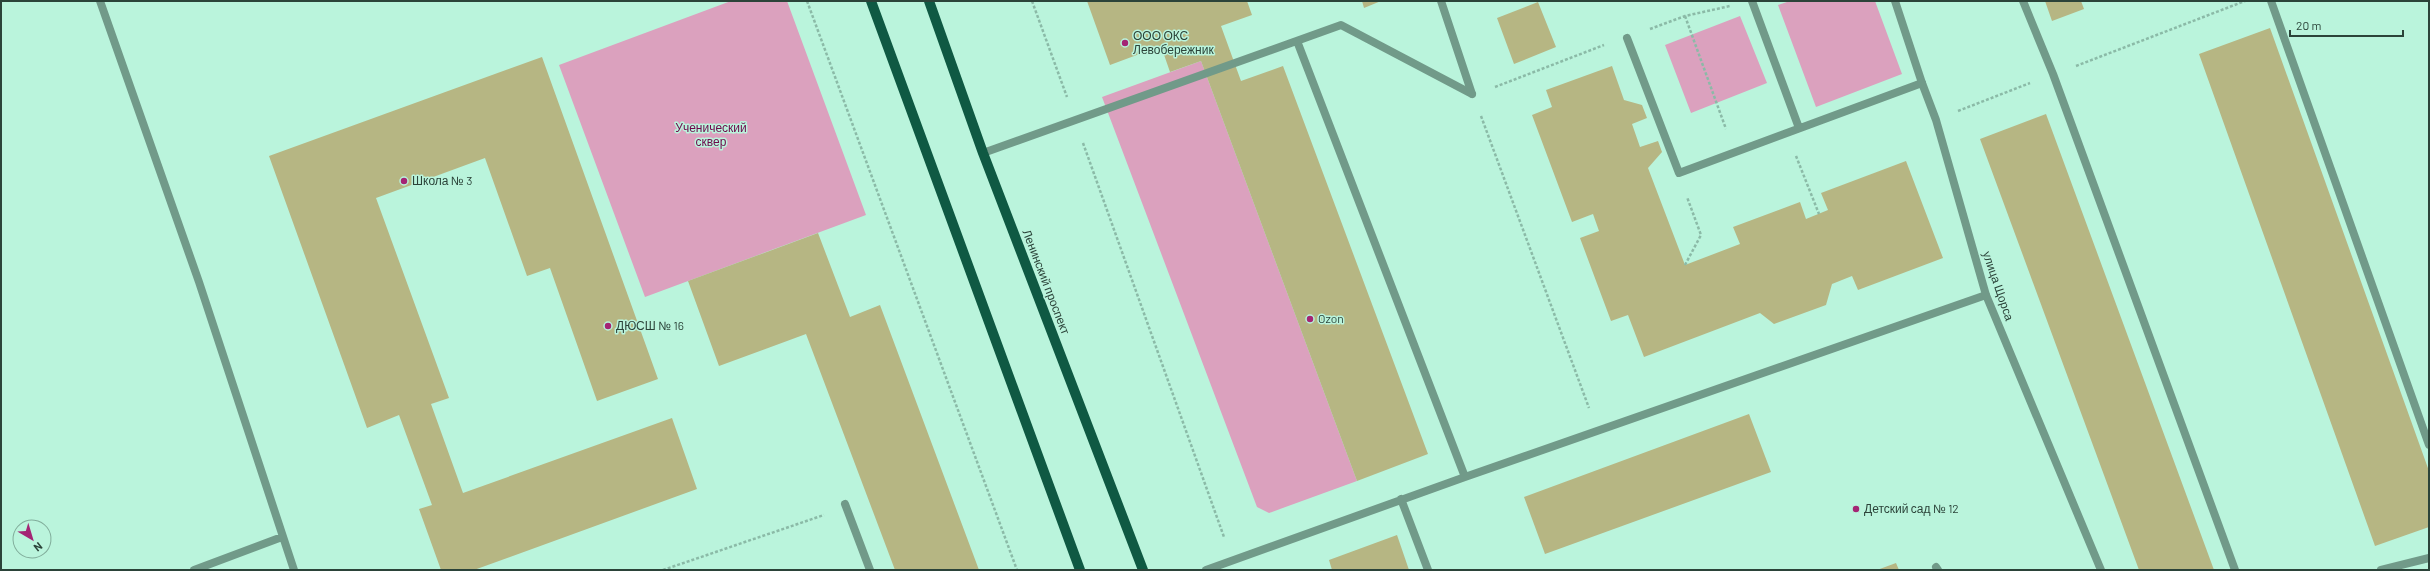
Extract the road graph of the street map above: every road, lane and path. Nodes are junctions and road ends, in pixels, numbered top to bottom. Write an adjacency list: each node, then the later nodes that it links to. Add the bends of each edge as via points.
1 (100, 1): 34 (street, via 199,282)
2 (807, 1): 41 (path)
3 (871, 1): 42 (main road)
4 (929, 1): 23 (main road, Ленинский проспект)
5 (1032, 1): 18 (path)
6 (1441, 1): 17 (street)
7 (1752, 1): 20 (street)
8 (1895, 1): 16 (street, улица Щорса)
9 (2023, 1): 15 (street)
10 (2245, 1): 15 (path)
11 (2271, 1): 29 (street)
12 (1684, 16): 22 (path)
13 (1626, 38): 24 (street)
14 (1297, 41): 17 (street, via 1341,25); 18 (street); 30 (street)
15 (2053, 74): 19 (path); 47 (street)
16 (1922, 83): 19 (street, улица Щорса); 20 (street)
17 (1472, 94): 28 (path)
18 (1075, 119): 23 (street); 36 (path)
19 (1936, 120): 27 (street, улица Щорса)
20 (1799, 128): 21 (street)
21 (1788, 133): 22 (street); 25 (path)
22 (1734, 152): 24 (street)
23 (983, 153): 43 (main road, Ленинский проспект)
24 (1679, 174): 26 (path, via 1701,235)
25 (1819, 214)
26 (1684, 265)
27 (1986, 295): 28 (street); 46 (street, улица Щорса)
28 (1598, 430): 30 (street)
29 (2429, 445)
30 (1465, 477): 31 (street)
31 (1402, 499): 36 (street); 45 (street)
32 (845, 504): 40 (street)
33 (827, 513): 39 (path)
34 (282, 537): 37 (street); 38 (street)
35 (2429, 558): 48 (street)
36 (1232, 560): 44 (street)
37 (194, 570)
38 (294, 570)
39 (663, 570)
40 (870, 570)
41 (1017, 570)
42 (1080, 570)
43 (1143, 570)
44 (1206, 570)
45 (1428, 570)
46 (2102, 570)
47 (2235, 570)
48 (2381, 570)

